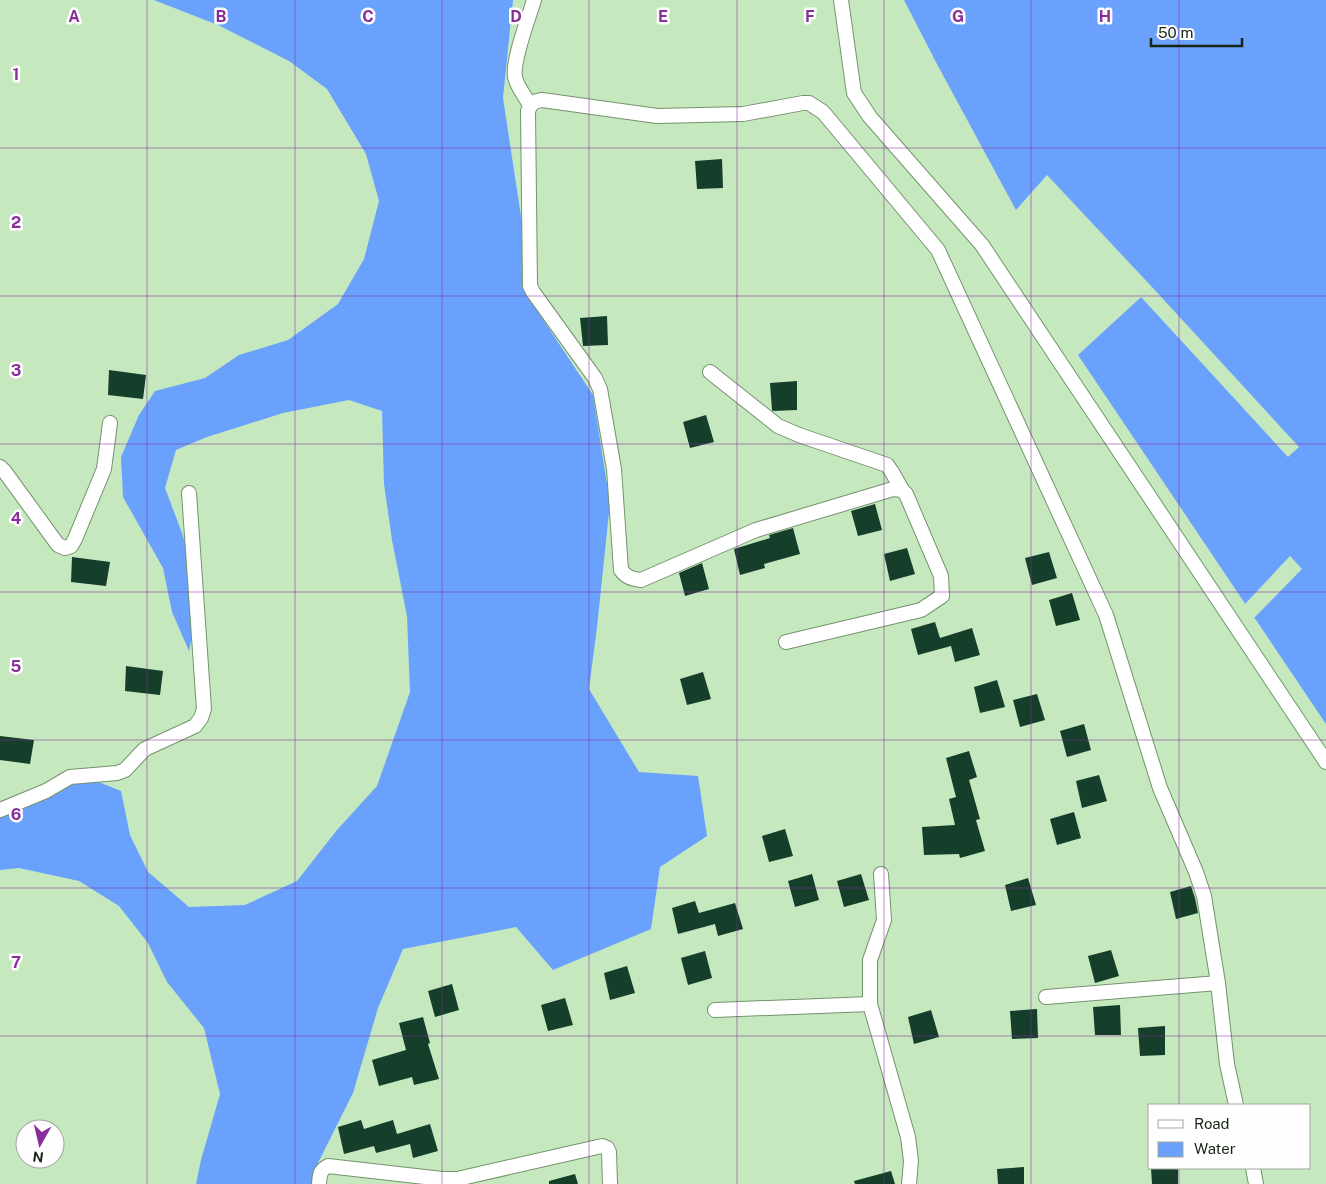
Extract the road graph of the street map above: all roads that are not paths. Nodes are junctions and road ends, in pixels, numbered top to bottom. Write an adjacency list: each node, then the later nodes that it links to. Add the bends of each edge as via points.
1 (534, 0): 3 (street, via 515,64 517,84)
2 (841, 0): 10 (street, via 854,93 870,117 982,245)
3 (530, 105): 7 (street, via 530,286 598,384 614,469 621,570 625,576 641,580 756,530 893,489); 13 (street, via 542,100 657,116 743,114 809,103 823,112 938,250 1106,616 1160,788 1204,896)
4 (710, 372): 7 (street, via 778,426 887,465)
5 (110, 423): 6 (street, via 104,469 75,539 65,548 58,545)
6 (0, 467)
7 (902, 490): 9 (street, via 941,576 942,596 921,610)
8 (189, 493): 11 (street, via 204,709 201,718 194,726 145,749 126,770 70,777)
9 (786, 642)
10 (1326, 762)
11 (0, 810)
12 (881, 874): 15 (street, via 884,920 870,960)
13 (1218, 983): 14 (street); 17 (street, via 1227,1064)
14 (1046, 997)
15 (870, 1004): 16 (street); 21 (street, via 908,1137)
16 (715, 1010)
17 (1236, 1104)
18 (1253, 1169): 22 (street)
19 (318, 1184): 20 (street, via 321,1172 328,1166 457,1179 602,1146 609,1152)
20 (610, 1184)
21 (910, 1184)
22 (1256, 1184)

